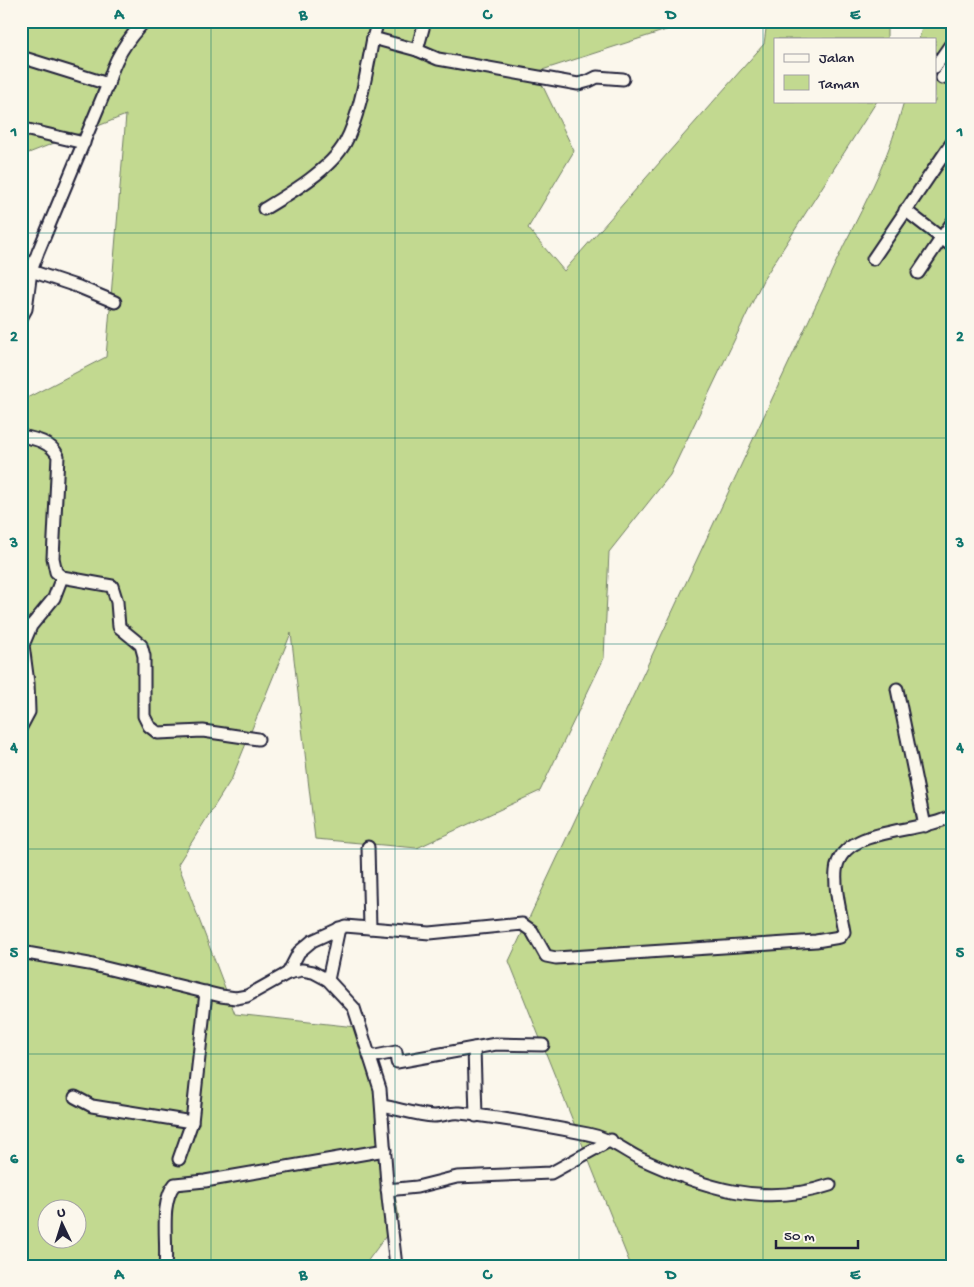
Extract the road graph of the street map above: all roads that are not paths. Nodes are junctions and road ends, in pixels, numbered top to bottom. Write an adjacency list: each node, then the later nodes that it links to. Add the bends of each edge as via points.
1 (145, 21): 12 (street, via 113,63)
2 (378, 21): 4 (street)
3 (425, 21): 6 (street)
4 (373, 38): 6 (street); 16 (street, via 360,96 344,145 308,180)
5 (953, 41): 9 (street)
6 (417, 50): 11 (street, via 438,59 570,83 584,83 603,76)
7 (21, 56): 12 (street)
8 (953, 62): 10 (street)
9 (936, 66)
10 (942, 78)
11 (623, 79)
12 (108, 84): 15 (street)
13 (24, 129): 15 (street)
14 (953, 141): 17 (street)
15 (84, 143): 22 (street)
16 (264, 209)
17 (905, 210): 19 (street); 21 (street)
18 (953, 221): 19 (street)
19 (940, 238): 20 (street); 23 (street)
20 (953, 247)
21 (873, 259)
22 (31, 271): 24 (street); 25 (street, via 26,309)
23 (918, 273)
24 (115, 302)
25 (21, 318)
26 (21, 436): 27 (street, via 47,443 54,447 58,456 53,558 56,572)
27 (62, 577): 29 (street, via 54,598 31,626 23,645 29,712); 30 (street, via 112,586 119,627 141,644 144,716 149,726 158,733 203,732)
28 (897, 688): 32 (street)
29 (21, 727)
30 (258, 739)
31 (953, 816): 32 (street)
32 (925, 826): 35 (street, via 859,841 841,854 836,872 844,932 840,937 556,958 546,956 532,931 522,924 430,933)
33 (368, 847): 35 (street)
34 (339, 928): 35 (street); 37 (street, via 312,941 299,952); 38 (street)
35 (370, 928)
36 (21, 952): 39 (street, via 89,964)
37 (288, 973): 38 (street, via 302,970); 39 (street, via 241,997)
38 (328, 980): 42 (street, via 354,1008)
39 (206, 992): 46 (street)
40 (543, 1045): 41 (street, via 496,1044)
41 (474, 1048): 42 (street, via 398,1062 396,1052); 45 (street)
42 (370, 1057): 44 (street, via 379,1080)
43 (75, 1097): 46 (street, via 92,1106)
44 (382, 1106): 45 (street, via 435,1116 458,1113); 48 (street)
45 (476, 1116): 47 (street)
46 (192, 1122): 49 (street)
47 (611, 1140): 50 (street, via 670,1172 729,1191 785,1196); 51 (street, via 551,1173 457,1177)
48 (385, 1150): 51 (street); 52 (street, via 175,1184 164,1231)
49 (180, 1159)
50 (830, 1185)
51 (388, 1190): 53 (street)
52 (165, 1266)
53 (396, 1266)

